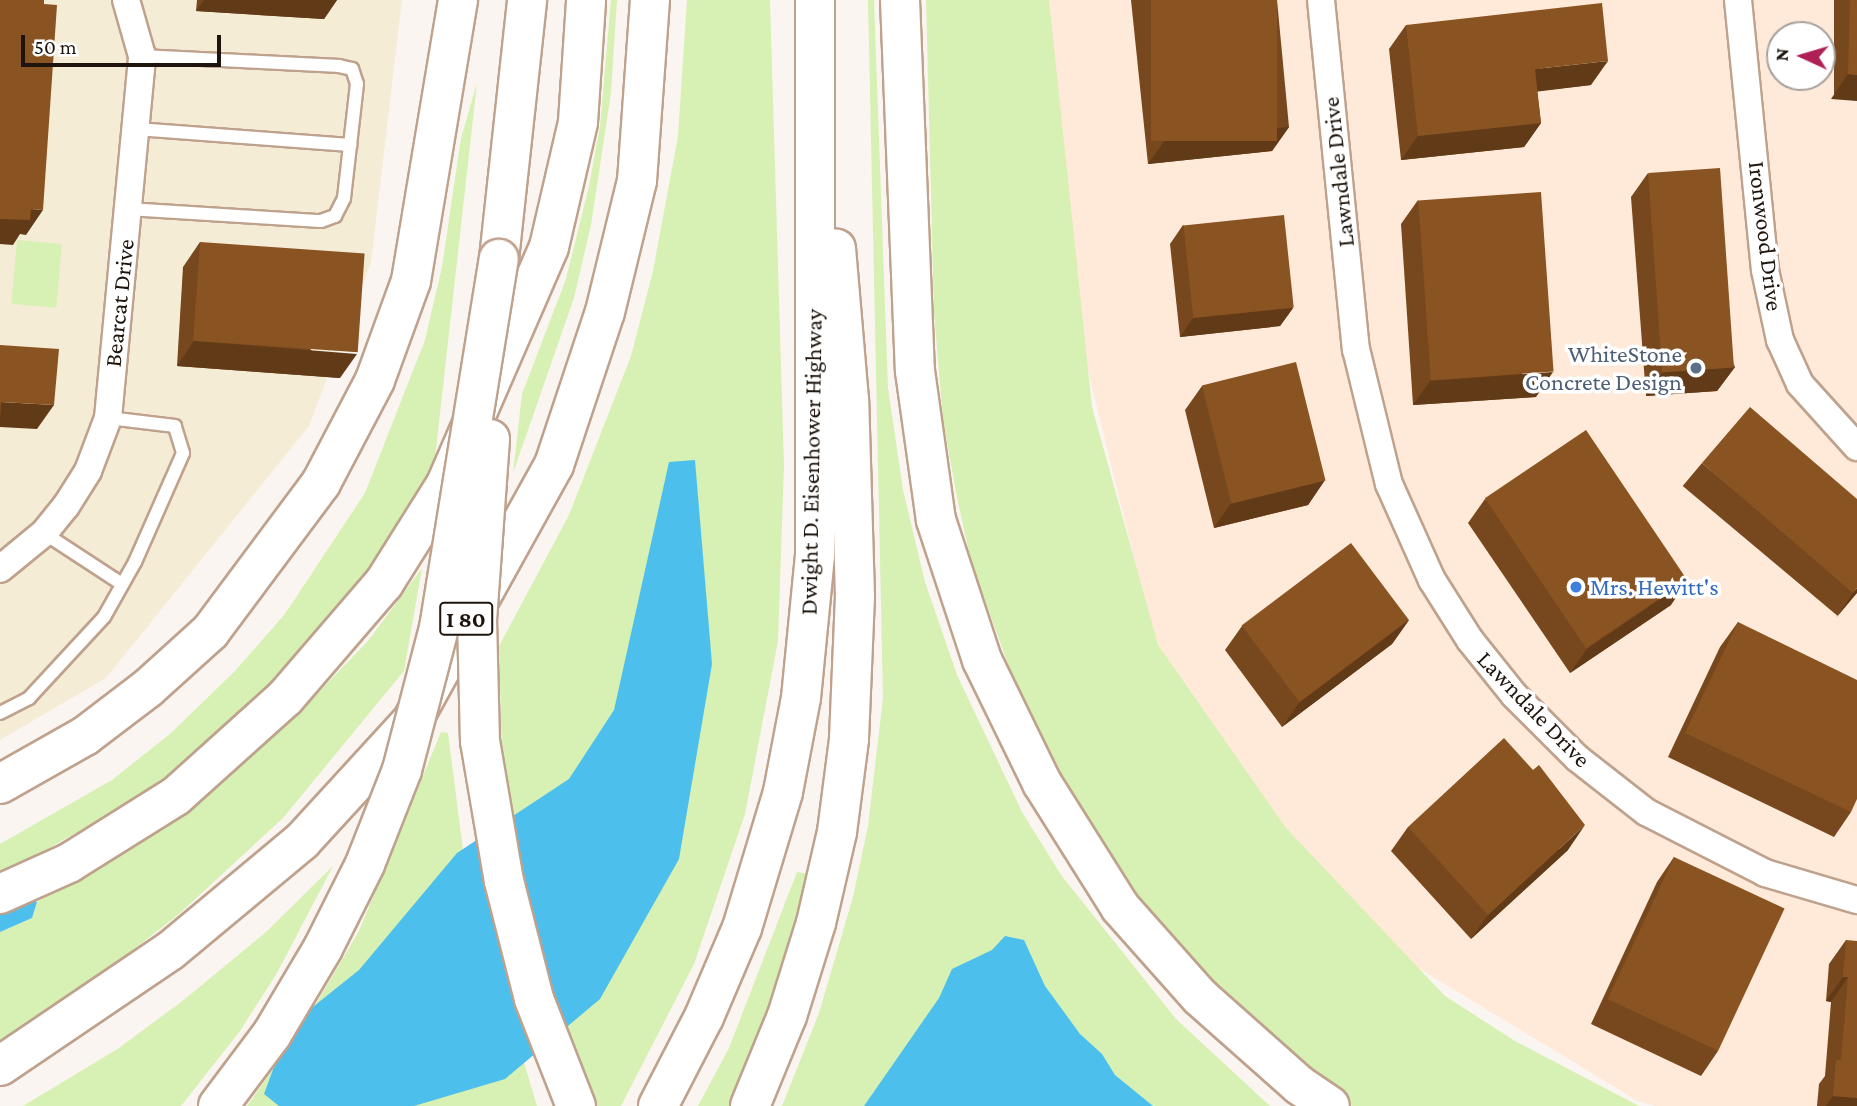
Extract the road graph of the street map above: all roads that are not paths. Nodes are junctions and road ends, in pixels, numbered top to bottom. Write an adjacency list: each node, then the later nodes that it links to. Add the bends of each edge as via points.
1 (126, 0): 10 (street, Bearcat Drive)
2 (458, 0): 21 (highway, via 411,281 375,380 321,483 210,632 85,736)
3 (527, 0): 14 (highway)
4 (586, 0): 22 (highway, bridge, via 578,122 549,247 446,484 384,583 285,698 176,796 69,863)
5 (650, 0): 24 (highway, I 80, via 637,181 605,312 554,465 412,721 302,841 170,951)
6 (815, 0): 27 (highway, Dwight D. Eisenhower Highway, via 815,544 801,698 783,792 741,928 704,1017); 28 (highway, via 849,400 854,689 844,784 825,888 787,1016)
7 (900, 0): 29 (highway, via 915,371 936,520 982,660 1042,783 1120,907 1200,997 1298,1084)
8 (1321, 0): 23 (street, Lawndale Drive, via 1356,349 1389,484 1432,580 1470,640 1514,695 1577,758 1646,812 1765,873)
9 (1738, 0): 16 (street, Ironwood Drive, via 1765,270 1780,340 1800,384)
10 (142, 56): 11 (street, Bearcat Drive); 12 (lane, via 352,69 357,83)
11 (136, 129): 12 (lane); 13 (street, Bearcat Drive)
12 (350, 145): 13 (lane, via 344,198 335,216 321,222)
13 (128, 209): 15 (street, Bearcat Drive)
14 (499, 259): 25 (highway, bridge, via 439,628 402,770 365,864 323,948 272,1034); 26 (highway, bridge, via 477,619 480,741 504,881 534,999)
15 (108, 418): 17 (street, Bearcat Drive, via 88,471); 19 (lane, via 175,426 183,453)
16 (1857, 447)
17 (44, 533): 18 (street, Bearcat Drive); 19 (lane)
18 (0, 569)
19 (122, 584): 20 (lane, via 104,617 29,698)
20 (0, 713)
21 (0, 785)
22 (0, 894)
23 (1857, 900)
24 (0, 1066)
25 (218, 1106)
26 (576, 1106)
27 (658, 1106)
28 (750, 1106)
29 (1330, 1106)

